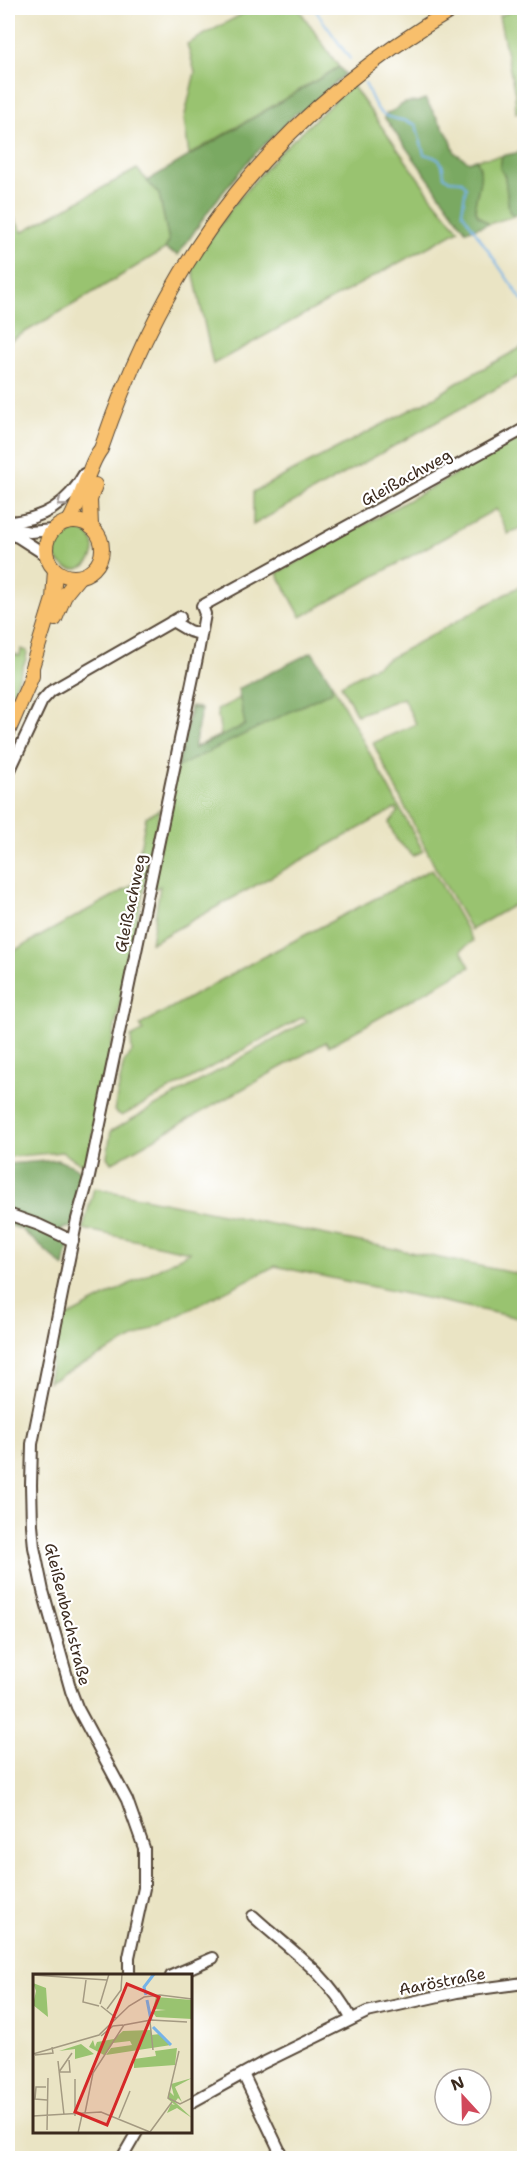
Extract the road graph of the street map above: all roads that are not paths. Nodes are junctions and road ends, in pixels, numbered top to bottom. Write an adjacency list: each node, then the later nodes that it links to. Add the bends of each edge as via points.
1 (455, 8): 3 (main road, via 410,34 326,98 226,206 156,316)
2 (525, 429): 13 (street, Gleißachweg, via 209,601 202,606 205,614)
3 (98, 453): 4 (main road); 5 (street, one-way to 5, via 69,497 57,507 28,520); 6 (main road, via 102,458 90,500)
4 (69, 521): 6 (main road); 8 (main road)
5 (8, 522)
6 (91, 527): 12 (main road, via 102,545 101,556 97,566)
7 (8, 528): 8 (street)
8 (52, 530): 10 (main road, via 45,546)
9 (8, 534): 10 (street)
10 (46, 555): 11 (main road)
11 (55, 570): 12 (main road); 14 (main road, via 53,599)
12 (78, 577): 14 (main road, via 66,593)
13 (200, 634): 16 (street, via 189,632 176,619 51,691 42,701); 17 (street, Gleißachweg)
14 (32, 676): 15 (main road)
15 (8, 732)
16 (8, 774)
17 (89, 1177): 19 (street, Gleißenbachstraße)
18 (8, 1214): 19 (street)
19 (73, 1240): 22 (street, Gleißenbachstraße, via 32,1444 33,1547 71,1691 127,1800 144,1848 144,1888)
20 (253, 1916): 25 (street, via 326,1980)
21 (213, 1958): 23 (street)
22 (129, 1974)
23 (176, 1974)
24 (525, 1983): 25 (street, Aaröstraße, via 457,1992)
25 (351, 2018): 26 (street, Aaröstraße)
26 (243, 2074): 27 (street, Aaröstraße); 30 (street)
27 (192, 2102)
28 (135, 2133): 29 (street)
29 (122, 2158)
30 (283, 2158)

